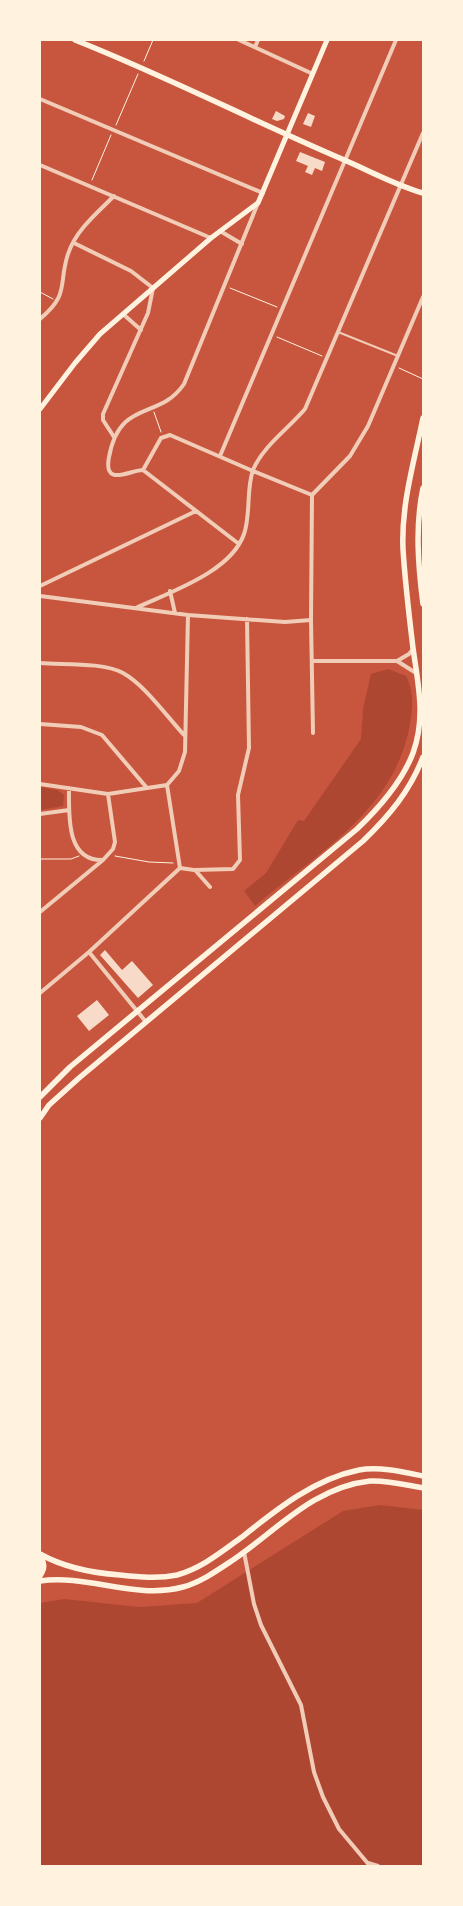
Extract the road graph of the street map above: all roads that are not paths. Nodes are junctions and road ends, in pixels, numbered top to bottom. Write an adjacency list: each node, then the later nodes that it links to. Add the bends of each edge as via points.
1 (75, 40): 10 (main road, via 141,66)
2 (239, 40): 6 (street)
3 (258, 40): 6 (street)
4 (327, 40): 7 (main road)
5 (396, 40): 11 (street)
6 (255, 47): 7 (street)
7 (313, 74): 10 (main road)
8 (40, 99): 14 (street)
9 (423, 133): 13 (street)
10 (287, 135): 11 (main road); 14 (main road)
11 (344, 160): 13 (main road); 32 (street)
12 (40, 165): 16 (street)
13 (401, 186): 15 (main road); 27 (street)
14 (263, 193): 17 (main road)
15 (423, 193)
16 (114, 196): 19 (street); 20 (street, via 88,221)
17 (258, 203): 18 (main road); 21 (street)
18 (220, 231): 19 (main road); 21 (street)
19 (211, 238): 22 (main road)
20 (74, 243): 22 (street, via 131,271); 25 (street, via 68,253 64,285 57,301)
21 (242, 244): 31 (street, via 184,384 173,398 131,416)
22 (153, 288): 24 (main road); 26 (street)
23 (423, 297): 28 (street)
24 (123, 314): 26 (street); 29 (main road, via 79,358)
25 (40, 319)
26 (141, 330): 31 (street, via 103,414 103,420)
27 (338, 332): 28 (lane); 34 (street, via 305,409 272,444)
28 (398, 356): 36 (street, via 368,426 354,450)
29 (40, 409)
30 (423, 418): 48 (main road, via 403,522)
31 (114, 437): 33 (street, via 108,464 112,473 119,476)
32 (220, 456): 33 (street, via 170,435 163,436); 34 (street)
33 (143, 470): 37 (street)
34 (253, 472): 36 (street); 38 (street, via 244,534)
35 (423, 488): 42 (main road, via 418,568)
36 (312, 495): 47 (street)
37 (196, 511): 38 (street); 39 (street)
38 (239, 544): 40 (street, via 224,563)
39 (40, 586)
40 (170, 591): 43 (street); 44 (street)
41 (40, 596): 43 (street)
42 (423, 604)
43 (136, 608): 44 (street)
44 (175, 613): 45 (street)
45 (188, 615): 46 (street); 56 (street)
46 (247, 620): 47 (street); 67 (street, via 249,748 238,795 240,860 234,869)
47 (311, 620): 49 (street)
48 (414, 649): 50 (street); 52 (main road)
49 (312, 661): 50 (street); 55 (street)
50 (397, 661): 52 (street)
51 (40, 663): 56 (street, via 96,667 124,673)
52 (417, 675): 53 (main road)
53 (422, 692): 72 (main road, via 413,752 389,795 373,813)
54 (40, 724): 61 (street, via 81,727 102,735)
55 (313, 733)
56 (185, 736): 59 (street, via 183,762)
57 (423, 757): 73 (main road, via 406,793 363,841)
58 (40, 784): 60 (street)
59 (167, 785): 61 (street); 66 (street)
60 (69, 788): 62 (street); 63 (street)
61 (147, 788): 62 (street)
62 (108, 794): 65 (street, via 115,842)
63 (69, 810): 64 (street); 65 (street, via 76,849 90,859)
64 (40, 814)
65 (103, 860): 69 (street)
66 (180, 866): 67 (street); 70 (street)
67 (194, 870): 68 (street)
68 (210, 887)
69 (40, 912)
70 (89, 952): 71 (street); 72 (street)
71 (40, 992)
72 (138, 1011): 73 (street); 74 (main road, via 70,1067)
73 (146, 1022): 75 (main road, via 64,1091)
74 (40, 1097)
75 (40, 1118)
76 (423, 1476): 79 (main road, via 361,1469 340,1475 296,1496 210,1560 177,1574 146,1578 102,1574 68,1567)
77 (423, 1488): 78 (main road, via 371,1481 329,1493 288,1518)
78 (244, 1552): 81 (main road, via 197,1582 173,1589 142,1591 69,1579); 82 (street, via 261,1625 301,1705 322,1797 339,1829)
79 (40, 1555): 80 (main road, via 44,1568)
80 (40, 1576)
81 (40, 1581)
82 (369, 1865): 83 (street)
83 (378, 1866)

